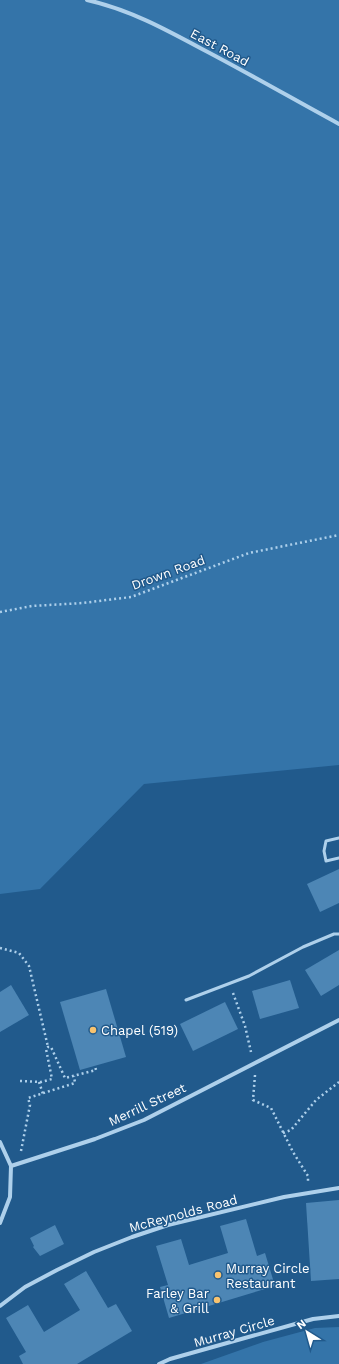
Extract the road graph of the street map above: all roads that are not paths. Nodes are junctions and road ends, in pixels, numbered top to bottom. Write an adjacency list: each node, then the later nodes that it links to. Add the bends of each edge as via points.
1 (87, 0): 2 (street, East Road, via 148,20)
2 (339, 124)
3 (339, 838): 4 (lane, via 326,841 324,851 326,861)
4 (339, 858)
5 (339, 934): 6 (lane, via 303,947 249,976)
6 (186, 1000)
7 (339, 1020): 9 (street, Merrill Street, via 144,1120)
8 (0, 1142): 9 (street)
9 (11, 1166): 11 (street, via 10,1197)
10 (339, 1188): 12 (street, McReynolds Road, via 276,1199 168,1225 132,1237 57,1270 25,1287)
11 (0, 1223)
12 (0, 1306)
13 (339, 1316): 14 (street, Murray Circle, via 313,1319)
14 (159, 1364)

